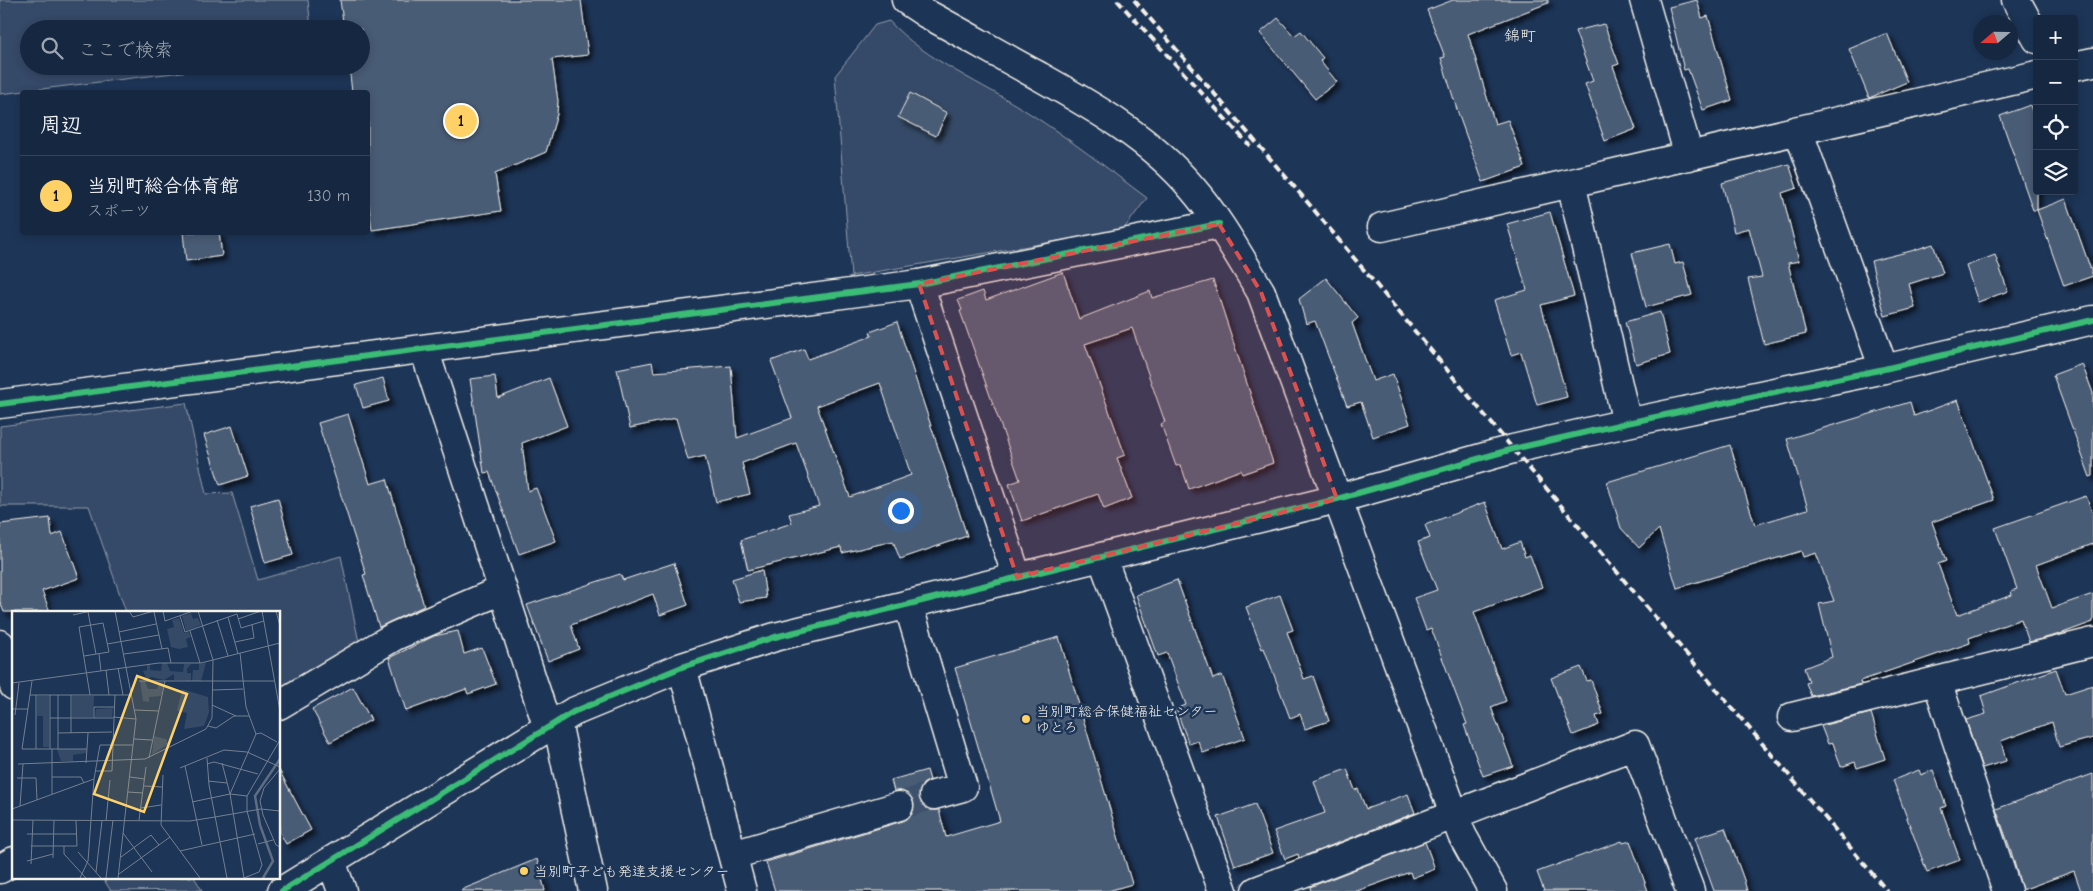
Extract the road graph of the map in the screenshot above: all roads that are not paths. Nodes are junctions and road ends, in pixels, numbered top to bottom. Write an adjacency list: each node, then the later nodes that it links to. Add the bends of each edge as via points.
1 (906, 0): 11 (street, via 1125,128 1192,187)
2 (1644, 0): 9 (street)
3 (2016, 0): 4 (street)
4 (2033, 32)
5 (2093, 62): 6 (street)
6 (2078, 65)
7 (2033, 76): 8 (street)
8 (1798, 130): 9 (street); 16 (street)
9 (1689, 156): 10 (street)
10 (1571, 184): 12 (street); 18 (street)
11 (1219, 224): 13 (street); 19 (street, via 1261,292)
12 (1382, 227)
13 (918, 284): 15 (street); 21 (street)
14 (2093, 320): 16 (street)
15 (424, 348): 17 (street); 22 (street)
16 (1884, 369): 18 (street)
17 (0, 404)
18 (1627, 423): 19 (street, via 1513,449)
19 (1337, 498): 20 (street); 34 (street)
20 (1102, 557): 21 (street); 44 (street)
21 (1017, 578): 23 (street)
22 (502, 590): 29 (street, via 395,636); 31 (street)
23 (908, 604): 26 (street, via 775,638); 32 (street, via 963,787)
24 (2093, 642): 28 (street)
25 (0, 644): 27 (street)
26 (682, 667): 31 (street, via 573,712); 35 (street)
27 (12, 680)
28 (1937, 681): 30 (street); 48 (street)
29 (280, 704)
30 (1792, 717)
31 (552, 725): 36 (street); 42 (street)
32 (934, 795)
33 (899, 806): 35 (street)
34 (1454, 814): 45 (street); 46 (street); 47 (street, via 1635,745)
35 (733, 855): 43 (street)
36 (331, 861): 40 (street); 41 (street)
37 (12, 862): 38 (street)
38 (0, 869)
39 (274, 878): 40 (street)
40 (282, 891)
41 (342, 891)
42 (593, 891)
43 (742, 891)
44 (1223, 891)
45 (1256, 891)
46 (1493, 891)
47 (1690, 891)
48 (2007, 891)

